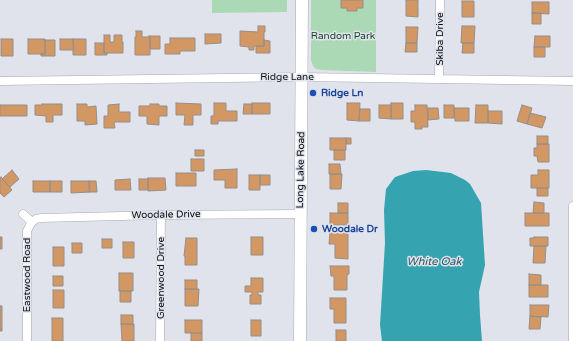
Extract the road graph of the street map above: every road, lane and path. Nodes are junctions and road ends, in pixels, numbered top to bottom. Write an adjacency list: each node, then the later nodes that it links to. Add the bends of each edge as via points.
1 (302, 0): 3 (street, Long Lake Road)
2 (440, 0): 4 (street, Skiba Drive)
3 (302, 77): 4 (street, Ridge Lane); 5 (street, Ridge Lane); 9 (street, Long Lake Road)
4 (439, 79): 6 (street, Ridge Lane)
5 (0, 81)
6 (573, 81)
7 (573, 206): 11 (street)
8 (23, 214): 12 (street)
9 (300, 214): 10 (street, Woodale Drive); 15 (street, Long Lake Road)
10 (161, 215): 12 (street, Woodale Drive, via 38,218); 14 (street, Greenwood Drive)
11 (573, 219): 16 (street)
12 (32, 222): 13 (street, Eastwood Road, via 27,231)
13 (26, 341)
14 (160, 341)
15 (300, 341)
16 (573, 341)

